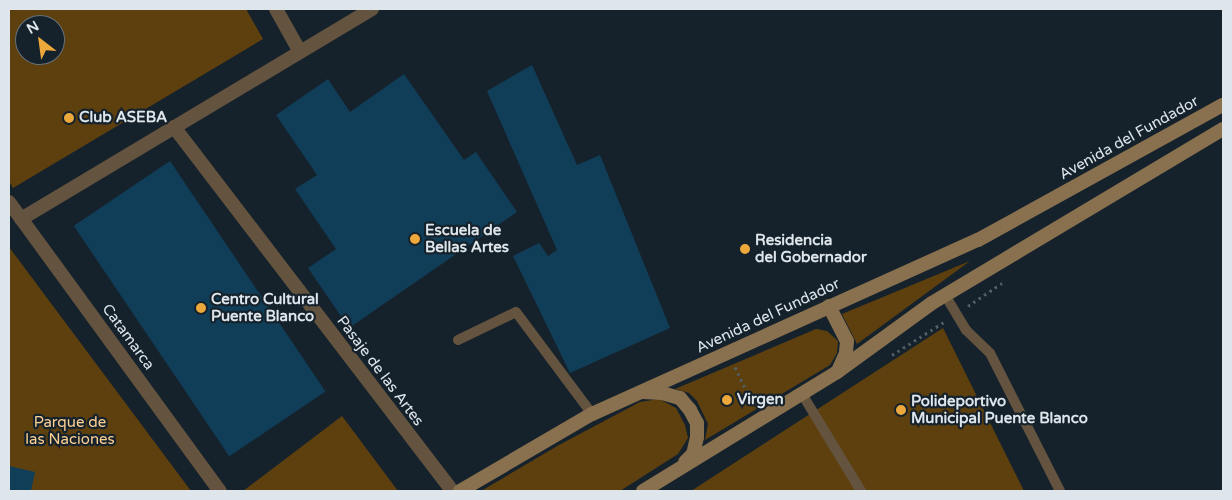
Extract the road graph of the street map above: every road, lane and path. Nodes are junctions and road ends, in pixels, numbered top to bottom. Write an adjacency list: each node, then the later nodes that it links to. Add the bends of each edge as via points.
1 (276, 9): 3 (street)
2 (372, 9): 3 (street)
3 (300, 52): 5 (street)
4 (1223, 104): 10 (main road, Avenida del Fundador, via 978,240)
5 (174, 127): 8 (street); 20 (street, Pasaje de las Artes)
6 (1223, 130): 9 (main road)
7 (9, 202): 8 (street, Catamarca)
8 (21, 218): 19 (street, Catamarca)
9 (945, 296): 13 (main road); 24 (lane, via 966,330 990,352)
10 (829, 306): 12 (main road, Avenida del Fundador); 13 (main road, via 847,341 846,353)
11 (458, 340): 16 (lane, via 516,312)
12 (728, 353): 14 (main road, Avenida del Fundador); 17 (path)
13 (837, 372): 15 (main road)
14 (640, 392): 16 (main road, Avenida del Fundador); 18 (main road, via 680,398 697,423 693,454)
15 (802, 394): 17 (main road); 23 (lane)
16 (592, 414): 21 (main road, Avenida del Fundador)
17 (761, 419): 18 (main road)
18 (678, 470): 22 (main road)
19 (220, 491)
20 (452, 491)
21 (460, 491)
22 (644, 491)
23 (861, 491)
24 (1060, 491)

